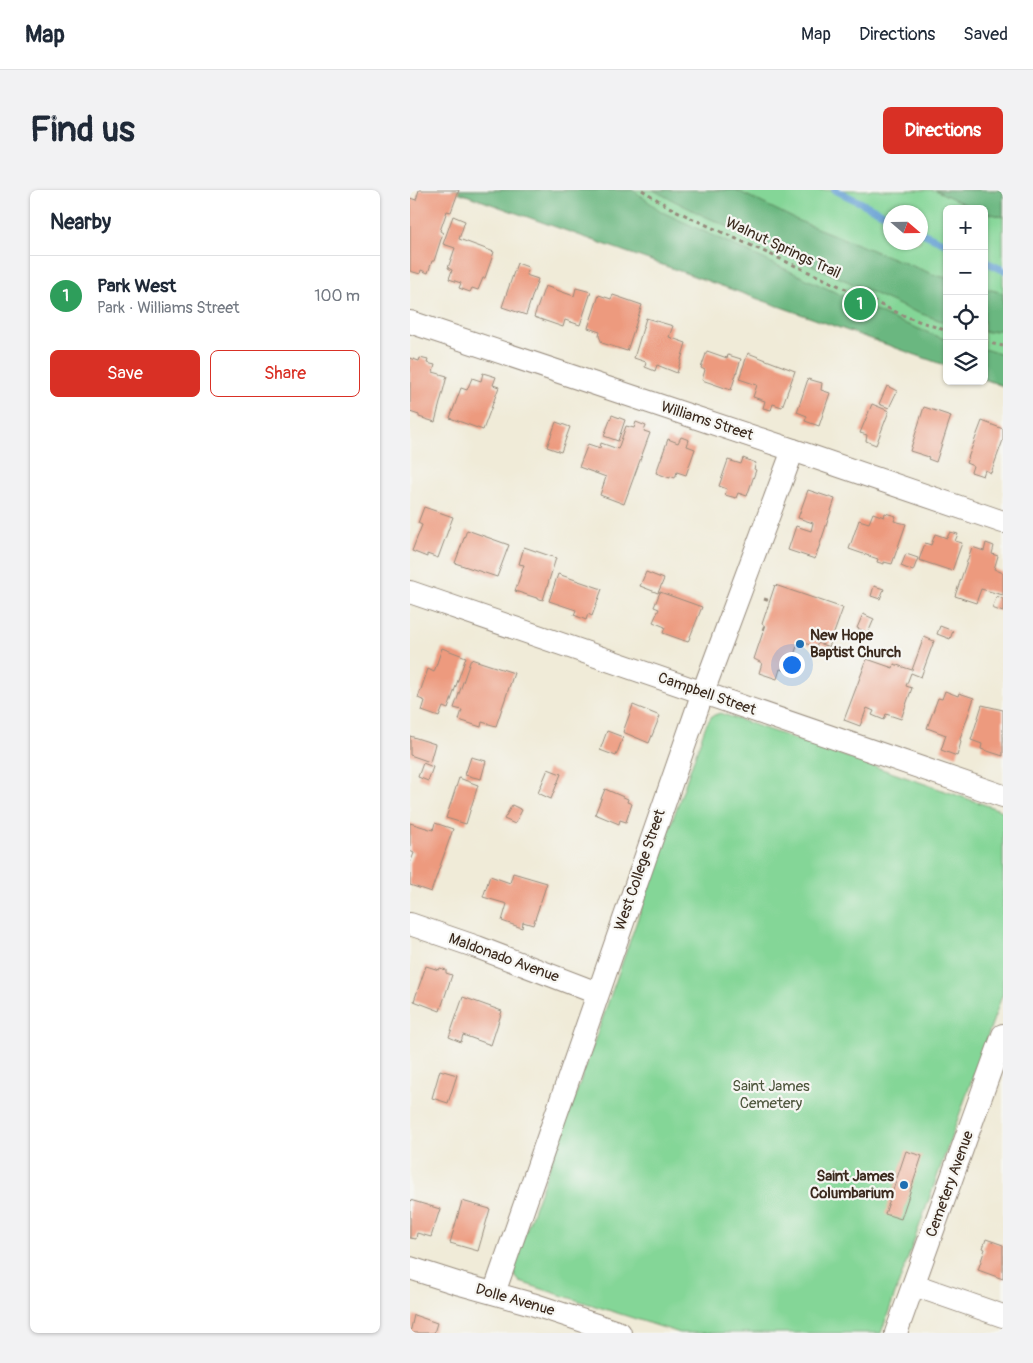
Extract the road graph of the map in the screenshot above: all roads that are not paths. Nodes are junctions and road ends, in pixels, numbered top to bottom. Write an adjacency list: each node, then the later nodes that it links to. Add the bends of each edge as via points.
1 (410, 322): 2 (street, Williams Street)
2 (793, 450): 3 (street, Williams Street); 5 (street, West College Street)
3 (1003, 522)
4 (410, 592): 5 (street, Campbell Street)
5 (703, 692): 6 (street, Campbell Street); 8 (street, West College Street)
6 (1003, 796)
7 (410, 924): 8 (street, Maldonado Avenue)
8 (597, 993): 12 (street, West College Street)
9 (1003, 1035): 11 (street, Cemetery Avenue)
10 (410, 1268): 12 (street, Dolle Avenue)
11 (914, 1285): 13 (street); 15 (street, Cemetery Avenue)
12 (494, 1293): 14 (street, Dolle Avenue)
13 (1003, 1316)
14 (620, 1333)
15 (896, 1333)

